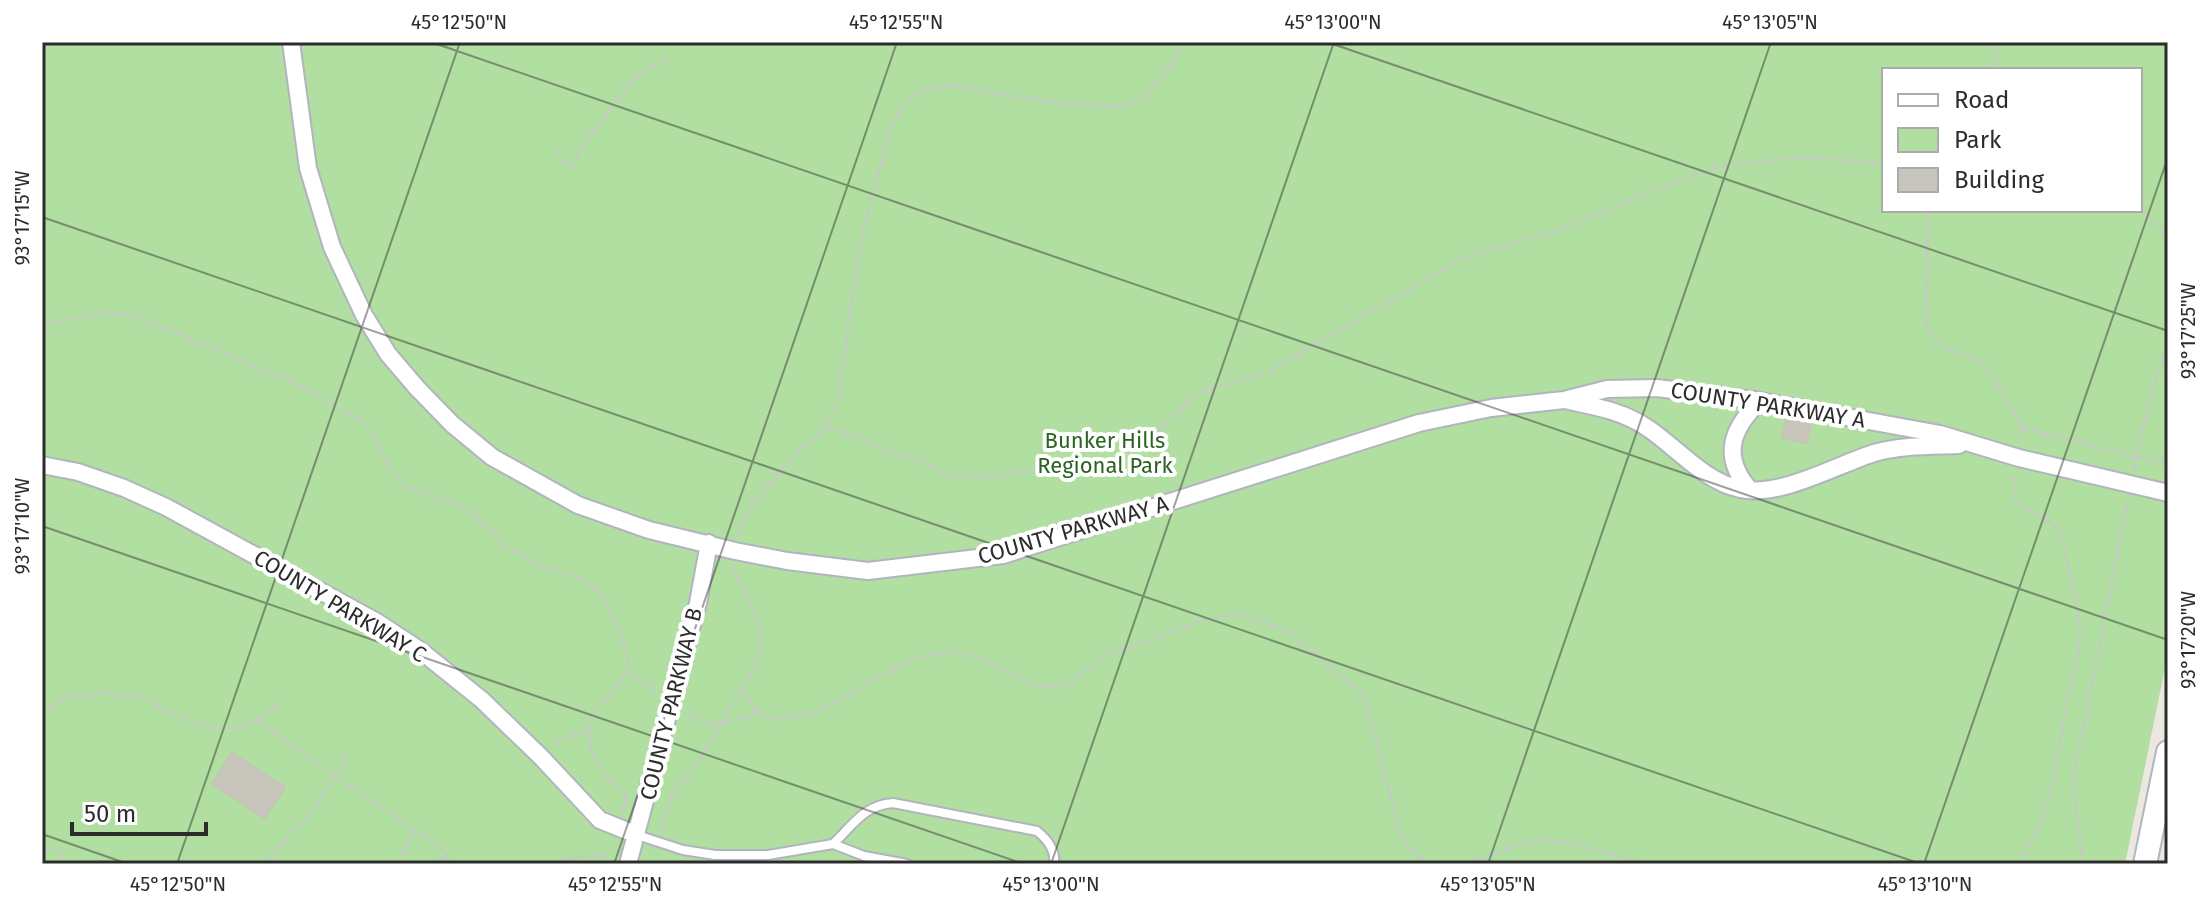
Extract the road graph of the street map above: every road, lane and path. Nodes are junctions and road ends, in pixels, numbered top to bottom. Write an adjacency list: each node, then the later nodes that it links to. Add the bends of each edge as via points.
1 (50, 42): 5 (path)
2 (291, 42): 29 (street, COUNTY PARKWAY A, via 308,168 332,247 388,354 452,424 492,457 578,505 649,530)
3 (1185, 42): 17 (path, via 1152,87 1132,103 1063,102 953,85 930,88 908,100 894,122 869,199 838,399)
4 (1996, 42): 7 (path)
5 (42, 54)
6 (667, 57): 8 (path, via 631,82 583,144 573,166)
7 (1996, 68)
8 (558, 151)
9 (1882, 163): 17 (path, via 1798,157 1717,167 1569,227 1461,259 1269,372 1196,393 1155,435 1096,444 1049,468 953,477)
10 (2142, 208): 12 (path)
11 (1927, 212): 18 (path, via 1930,334 1942,348 1989,370)
12 (2168, 240)
13 (42, 324): 37 (path, via 110,313 132,315 300,385 362,421 401,482 469,510 507,547 598,590 622,637 629,668)
14 (2168, 342): 21 (path)
15 (1564, 400): 16 (street, COUNTY PARKWAY A, via 1607,389 1657,388); 26 (street, COUNTY PARKWAY A, via 1631,418 1711,476); 29 (street, COUNTY PARKWAY A, via 1419,423 1003,555 868,571 787,561)
16 (1760, 401): 19 (street, COUNTY PARKWAY A, via 1940,434); 26 (street, via 1736,430 1733,446 1734,464)
17 (826, 426): 28 (path, via 763,492)
18 (2023, 428): 20 (path); 21 (path)
19 (1970, 445): 25 (street, COUNTY PARKWAY A); 26 (street, COUNTY PARKWAY A, via 1898,447 1789,484)
20 (2020, 445)
21 (2136, 458): 23 (path); 25 (path)
22 (42, 465): 38 (street, COUNTY PARKWAY C, via 78,472 152,501 377,622 456,678)
23 (2168, 465)
24 (2015, 471): 62 (path, via 2016,502 2055,524 2061,533 2080,639 2046,811)
25 (2132, 486): 27 (street, COUNTY PARKWAY A); 63 (path, via 2073,780 2082,856)
26 (1750, 490)
27 (2168, 493)
28 (738, 533)
29 (709, 543): 45 (street, COUNTY PARKWAY B)
30 (733, 568): 31 (path, via 762,636 760,656)
31 (741, 689): 34 (path); 36 (path)
32 (280, 704): 35 (path)
33 (42, 714): 35 (path, via 59,700 104,692 146,699 196,725 236,728)
34 (758, 714): 36 (path); 59 (path, via 776,719 813,714 914,658 954,651 992,663 1031,685 1061,687 1106,654 1220,615 1249,615 1296,638 1362,694 1398,825 1409,848)
35 (256, 720): 41 (path)
36 (720, 724): 43 (path)
37 (587, 730): 38 (path); 42 (path, via 601,768)
38 (535, 751): 45 (street, COUNTY PARKWAY C, via 600,820)
39 (2168, 752): 64 (main road)
40 (349, 754): 41 (path)
41 (335, 775): 44 (path); 51 (path, via 319,802)
42 (626, 798)
43 (663, 814)
44 (414, 830): 49 (path); 52 (path)
45 (637, 835): 46 (lane, via 715,855 768,855); 56 (street, COUNTY PARKWAY B)
46 (833, 844): 57 (lane); 58 (lane, via 863,812 893,803 1037,831 1048,840)
47 (42, 851): 50 (path, via 55,848)
48 (607, 854): 55 (path)
49 (449, 857): 53 (path); 54 (path)
50 (70, 864)
51 (264, 864)
52 (397, 864)
53 (420, 864)
54 (455, 864)
55 (553, 864)
56 (628, 864)
57 (907, 864)
58 (1054, 864)
59 (1431, 864)
60 (1466, 864): 61 (path, via 1539,841)
61 (1650, 864)
62 (2016, 864)
63 (2078, 864)
64 (2145, 864)

